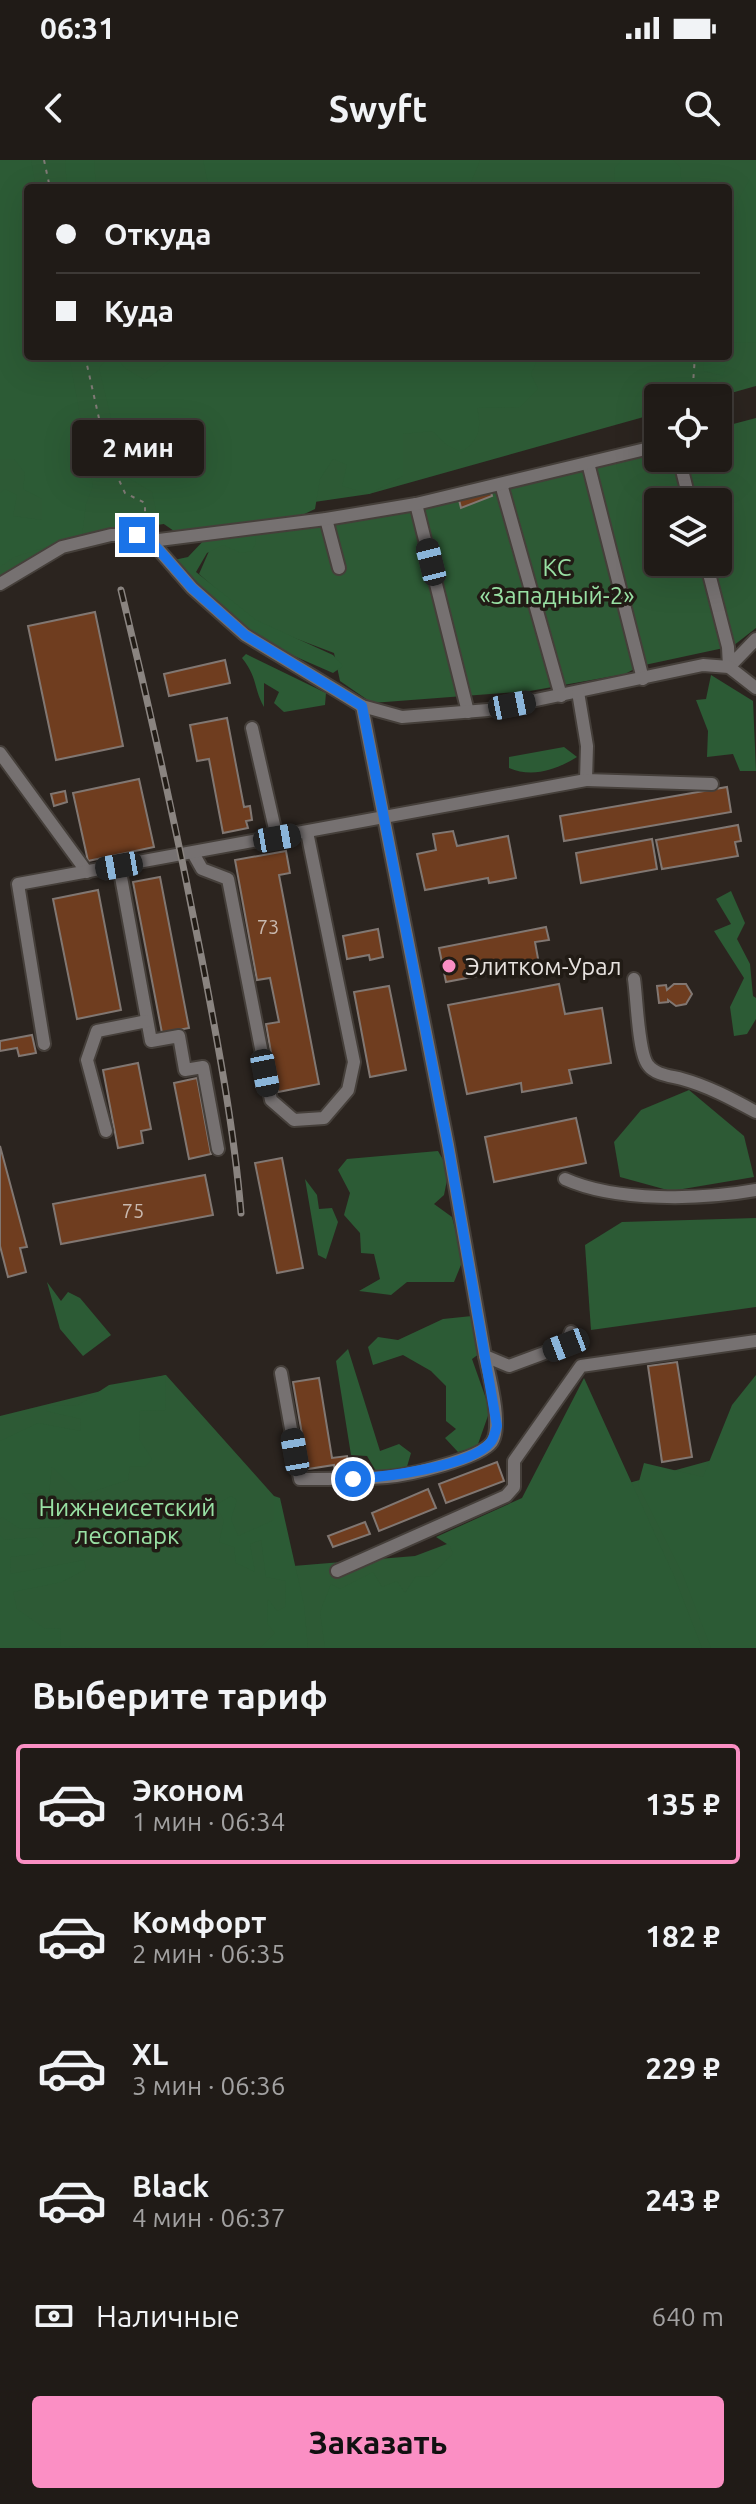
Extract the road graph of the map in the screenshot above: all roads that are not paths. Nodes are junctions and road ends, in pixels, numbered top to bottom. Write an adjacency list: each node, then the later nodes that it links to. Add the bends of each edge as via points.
1 (644, 449): 2 (street)
2 (588, 463): 3 (street); 12 (street)
3 (501, 484): 4 (street); 15 (street)
4 (416, 504): 5 (street); 17 (street)
5 (326, 519): 6 (street); 7 (street)
6 (148, 540): 9 (street, via 111,535 62,547); 16 (street, via 245,635)
7 (339, 568)
8 (710, 576): 11 (street)
9 (0, 584)
10 (756, 639): 11 (street)
11 (729, 667): 12 (street, via 703,665); 13 (street)
12 (643, 679): 14 (street)
13 (756, 688)
14 (578, 692): 15 (street); 20 (street, via 587,746)
15 (561, 696): 17 (street)
16 (362, 706): 17 (street, via 402,717); 22 (street)
17 (468, 712)
18 (252, 728): 24 (street)
19 (0, 753): 27 (street)
20 (586, 780): 21 (street); 22 (street)
21 (712, 784)
22 (385, 818): 23 (street); 38 (street)
23 (307, 832): 24 (street); 25 (street, via 354,1062 348,1090 324,1118 294,1120 271,1100 228,879 202,869)
24 (277, 838): 25 (street)
25 (193, 853): 26 (street)
26 (119, 866): 27 (street); 29 (street)
27 (87, 872): 30 (street, via 18,884)
28 (634, 979): 31 (street, via 638,1041 648,1065)
29 (147, 1021): 32 (street, via 97,1031 87,1060); 33 (street, via 151,1041 179,1036 185,1070 203,1067)
30 (44, 1044)
31 (756, 1112)
32 (106, 1131)
33 (218, 1149)
34 (565, 1179): 35 (street, via 659,1198)
35 (756, 1190)
36 (571, 1332): 38 (street, via 566,1345 509,1366)
37 (756, 1341): 40 (street, via 581,1366 514,1461 514,1487 506,1496)
38 (485, 1356): 39 (street, via 497,1426 492,1442 457,1460 392,1476 300,1479)
39 (281, 1373)
40 (337, 1571)

